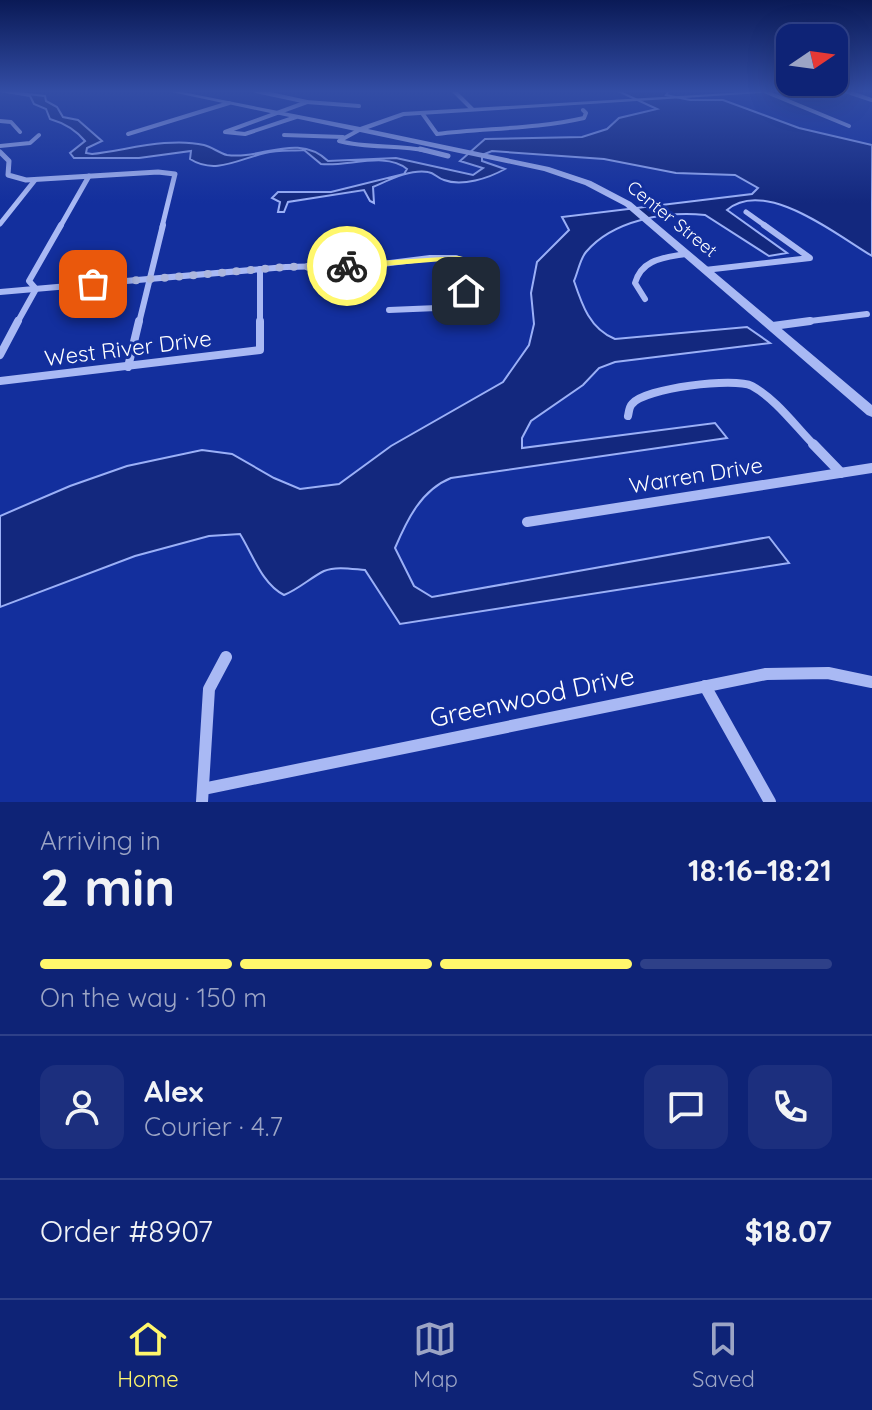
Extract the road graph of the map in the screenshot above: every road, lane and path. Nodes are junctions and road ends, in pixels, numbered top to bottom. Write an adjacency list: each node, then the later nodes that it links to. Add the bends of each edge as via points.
1 (17, 128): 9 (street)
2 (146, 128): 10 (street)
3 (235, 128): 4 (street, via 225,132)
4 (262, 128)
5 (358, 128): 8 (street, Center Street)
6 (433, 128): 7 (street, via 437,134)
7 (483, 128)
8 (361, 129): 13 (street); 20 (street, Center Street, via 591,182 631,207)
9 (20, 132)
10 (128, 134)
11 (39, 135): 14 (street, via 30,143)
12 (284, 135): 13 (street)
13 (344, 137): 15 (street, via 339,141 360,147 404,145)
14 (0, 149): 17 (street, via 9,161 8,175)
15 (448, 156)
16 (89, 176): 17 (street); 23 (street, via 176,176); 24 (street, via 29,281)
17 (35, 180): 19 (street)
18 (746, 212): 22 (street, via 810,258)
19 (0, 224)
20 (685, 254): 22 (street, Center Street); 26 (street, via 654,260 639,270 635,283)
21 (260, 269): 23 (street); 27 (street, via 456,258 475,267 461,307); 31 (street, West River Drive, via 260,350)
22 (705, 270): 29 (street, Center Street)
23 (149, 279): 24 (street); 31 (street)
24 (36, 289): 25 (street); 30 (street)
25 (0, 292)
26 (645, 299)
27 (389, 310)
28 (867, 314): 29 (street)
29 (773, 326): 33 (street, Center Street)
30 (0, 355)
31 (128, 367): 32 (street, West River Drive)
32 (0, 381)
33 (872, 412)
34 (628, 416): 36 (street, via 632,404 652,393 740,382 762,393)
35 (872, 468): 36 (street, Warren Drive)
36 (841, 473): 37 (street, Warren Drive)
37 (527, 522)
38 (226, 657): 41 (street, via 209,689)
39 (872, 682): 40 (street, Greenwood Drive, via 797,672)
40 (705, 686): 41 (street, Greenwood Drive); 42 (street)
41 (202, 796)
42 (770, 802)

